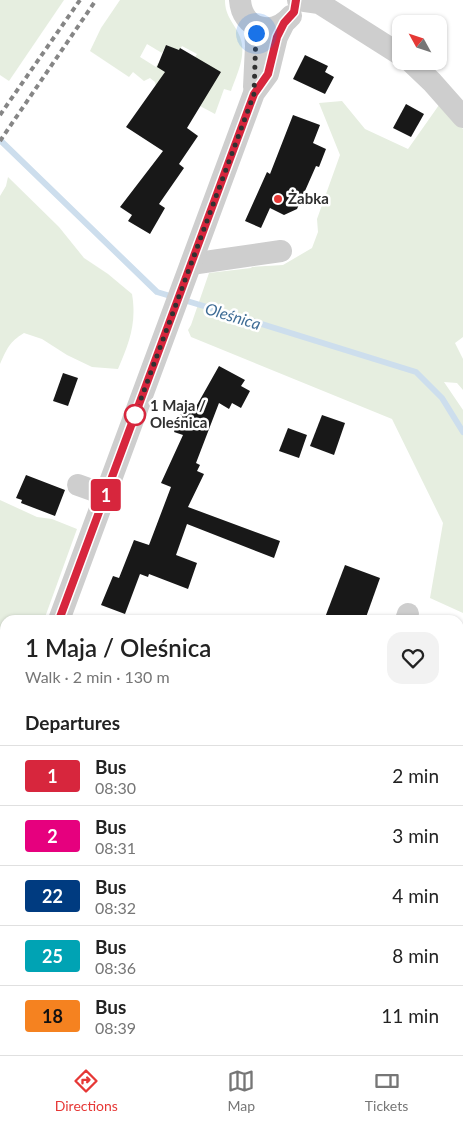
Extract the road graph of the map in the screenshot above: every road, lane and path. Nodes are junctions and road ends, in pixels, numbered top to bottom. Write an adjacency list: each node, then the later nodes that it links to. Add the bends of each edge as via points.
1 (240, 0): 4 (street, via 244,16)
2 (297, 0): 3 (street, via 294,12); 5 (street, via 319,3)
3 (284, 23): 4 (street, via 270,29); 7 (street, via 268,74)
4 (255, 26): 7 (street)
5 (392, 49)
6 (419, 70): 8 (street)
7 (254, 94): 10 (street)
8 (461, 111)
9 (281, 251): 10 (street)
10 (188, 272): 12 (street)
11 (78, 485): 12 (street)
12 (106, 495): 13 (street)
13 (61, 615)

